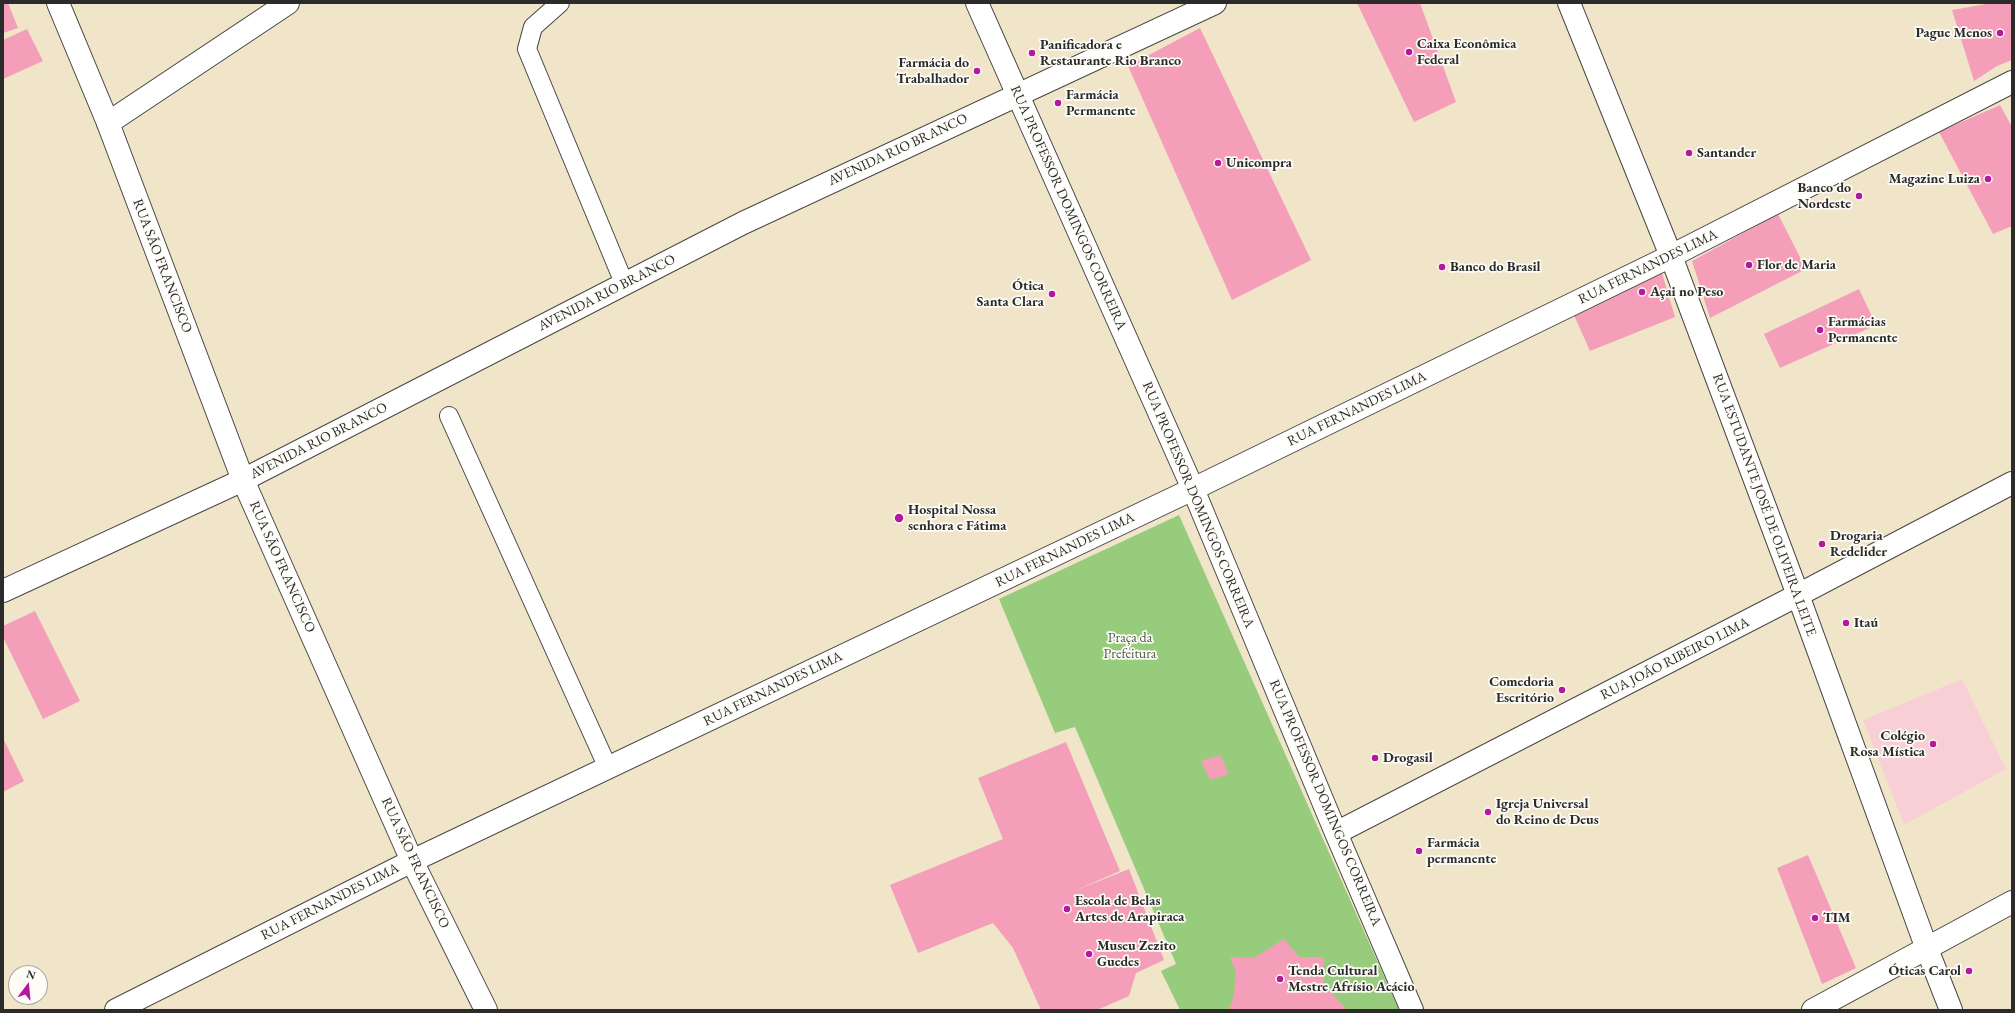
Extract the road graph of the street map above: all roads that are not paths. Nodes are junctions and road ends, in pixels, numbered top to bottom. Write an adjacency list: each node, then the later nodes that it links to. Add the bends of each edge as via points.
1 (58, 3): 9 (street, RUA SÃO FRANCISCO)
2 (288, 3): 9 (street)
3 (560, 3): 11 (lane, via 533,27 527,49)
4 (977, 3): 8 (street, RUA PROFESSOR DOMINGOS CORREIRA)
5 (1215, 3): 8 (street, AVENIDA RIO BRANCO)
6 (1569, 3): 10 (street, RUA ESTUDANTE JOSÉ DE OLIVEIRA LEITE)
7 (2012, 82): 10 (street, RUA FERNANDES LIMA)
8 (1017, 94): 11 (street, AVENIDA RIO BRANCO, via 743,223); 15 (street, RUA PROFESSOR DOMINGOS CORREIRA)
9 (108, 123): 13 (street, RUA SÃO FRANCISCO)
10 (1671, 256): 15 (street, RUA FERNANDES LIMA); 17 (street, RUA ESTUDANTE JOSÉ DE OLIVEIRA LEITE)
11 (624, 284): 13 (street, AVENIDA RIO BRANCO)
12 (449, 416): 18 (lane)
13 (243, 480): 16 (street, AVENIDA RIO BRANCO); 20 (street, RUA SÃO FRANCISCO)
14 (2012, 483): 17 (street, RUA JOÃO RIBEIRO LIMA)
15 (1193, 489): 18 (street, RUA FERNANDES LIMA); 19 (street, RUA PROFESSOR DOMINGOS CORREIRA)
16 (3, 591)
17 (1798, 595): 19 (street, RUA JOÃO RIBEIRO LIMA); 22 (street, RUA ESTUDANTE JOSÉ DE OLIVEIRA LEITE)
18 (608, 768): 20 (street, RUA FERNANDES LIMA)
19 (1336, 833): 25 (street, RUA PROFESSOR DOMINGOS CORREIRA)
20 (412, 861): 23 (street, RUA FERNANDES LIMA); 24 (street, RUA SÃO FRANCISCO)
21 (2012, 902): 22 (street)
22 (1927, 949): 26 (street); 27 (street, RUA ESTUDANTE JOSÉ DE OLIVEIRA LEITE)
23 (116, 1010)
24 (486, 1010)
25 (1412, 1010)
26 (1813, 1010)
27 (1951, 1010)

